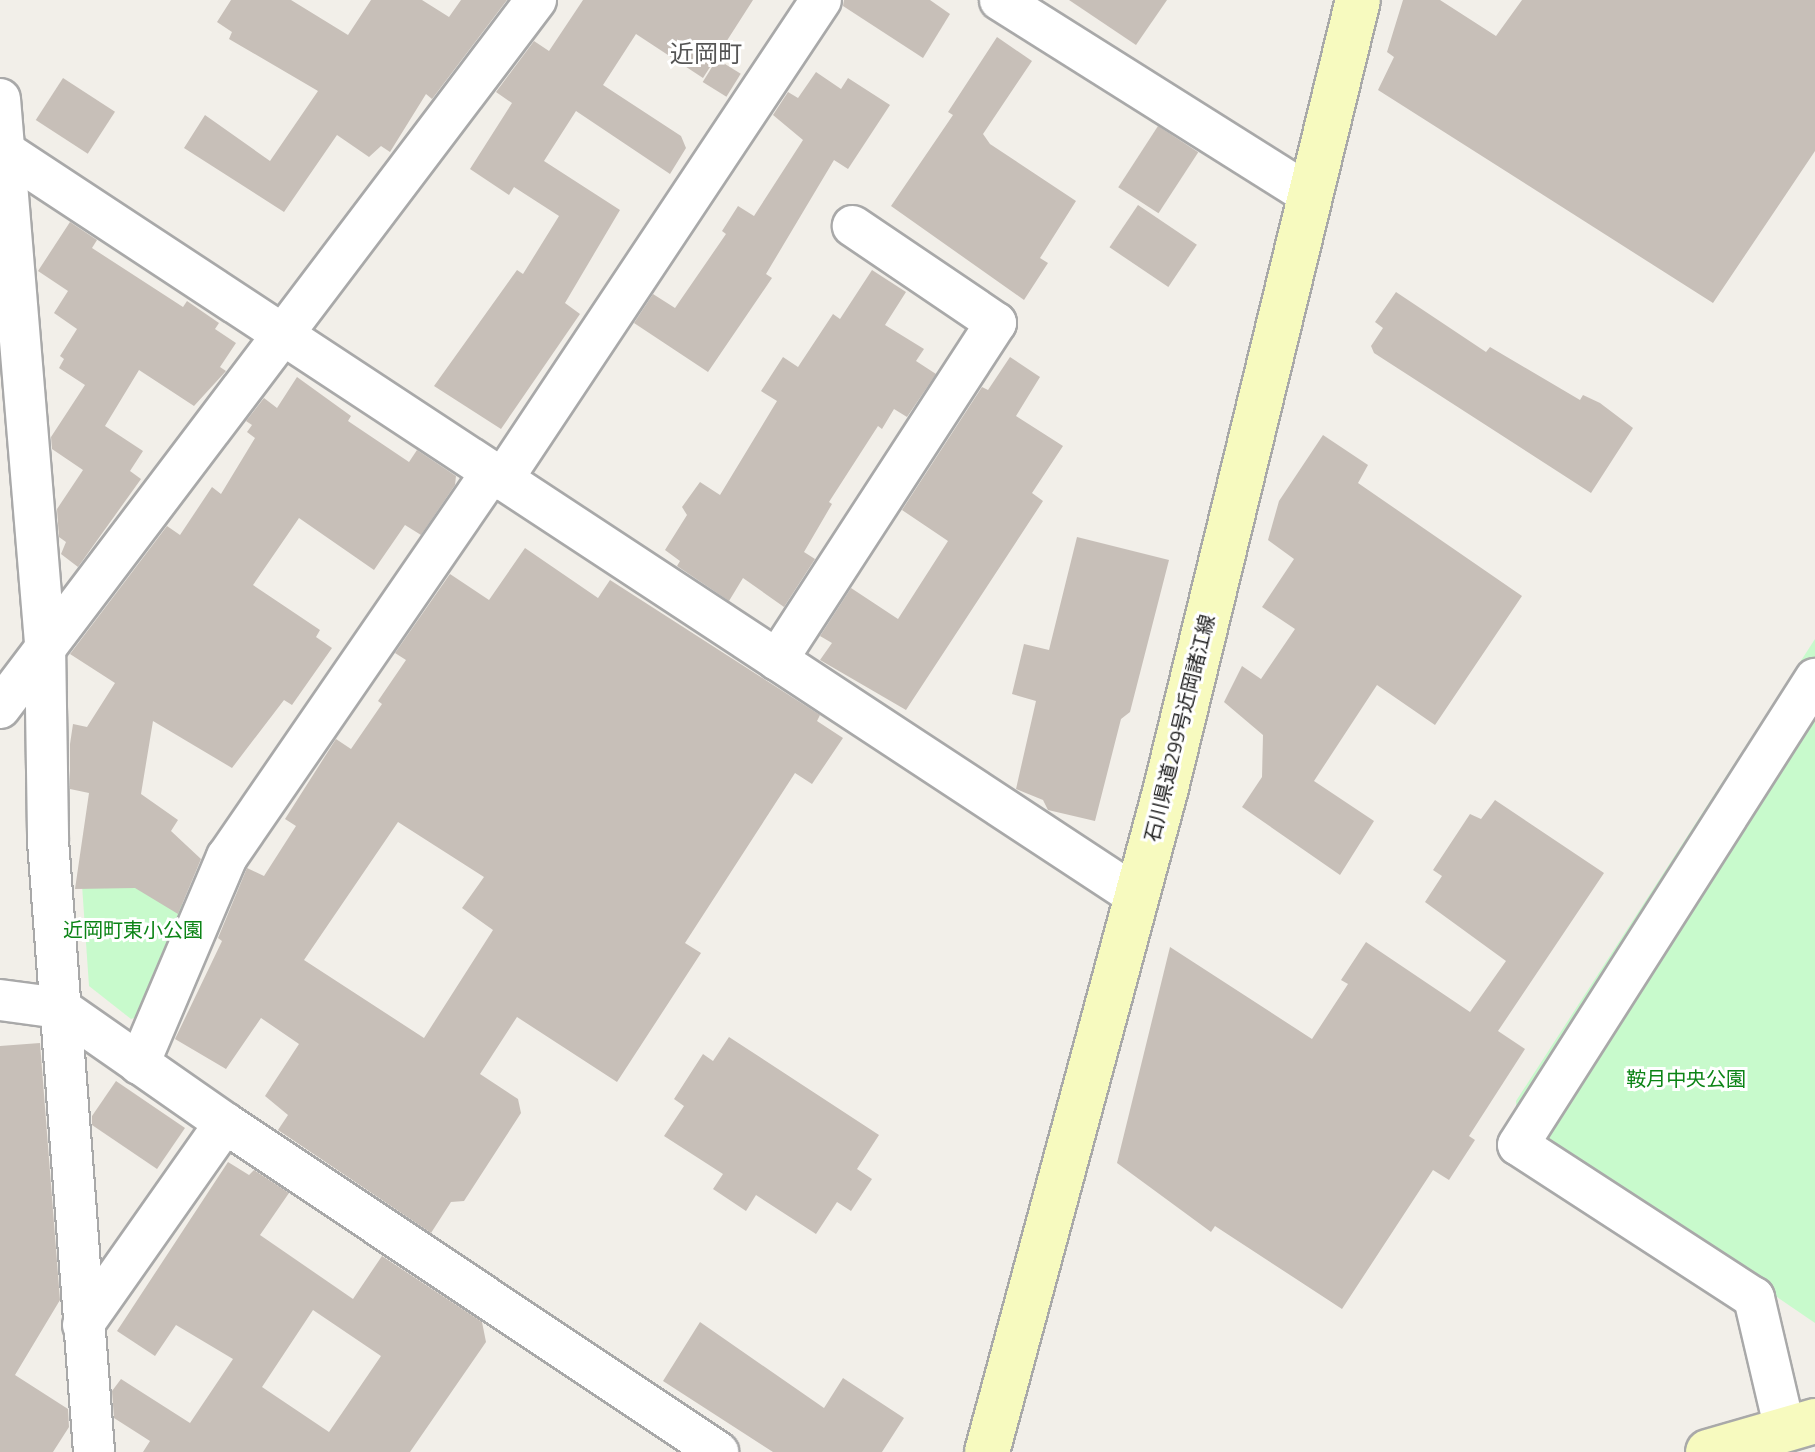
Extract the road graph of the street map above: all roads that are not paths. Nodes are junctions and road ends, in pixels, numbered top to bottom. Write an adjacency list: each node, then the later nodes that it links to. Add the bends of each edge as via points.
1 (536, 0): 9 (street)
2 (821, 0): 10 (street)
3 (1358, 0): 7 (main road, 石川県道299号近岡諸江線)
4 (1002, 1): 7 (street)
5 (0, 99): 6 (street)
6 (7, 153): 9 (street); 11 (street)
7 (1310, 195): 15 (main road, 石川県道299号近岡諸江線, via 1166,788)
8 (853, 226): 12 (street, via 996,323)
9 (280, 334): 10 (street); 11 (street)
10 (497, 476): 12 (street); 18 (street, via 227,857)
11 (45, 643): 14 (street); 17 (street, via 48,841)
12 (777, 660): 15 (street)
13 (1815, 679): 21 (street, via 1518,1145 1754,1298)
14 (0, 708)
15 (1135, 895): 24 (main road, 石川県道299号近岡諸江線)
16 (0, 1000): 17 (street)
17 (60, 1008): 18 (street); 20 (street)
18 (139, 1064): 19 (street)
19 (225, 1123): 20 (street); 23 (street)
20 (83, 1325): 22 (street)
21 (1800, 1426): 25 (main road)
22 (94, 1452)
23 (718, 1452)
24 (987, 1452)
25 (1708, 1452)

